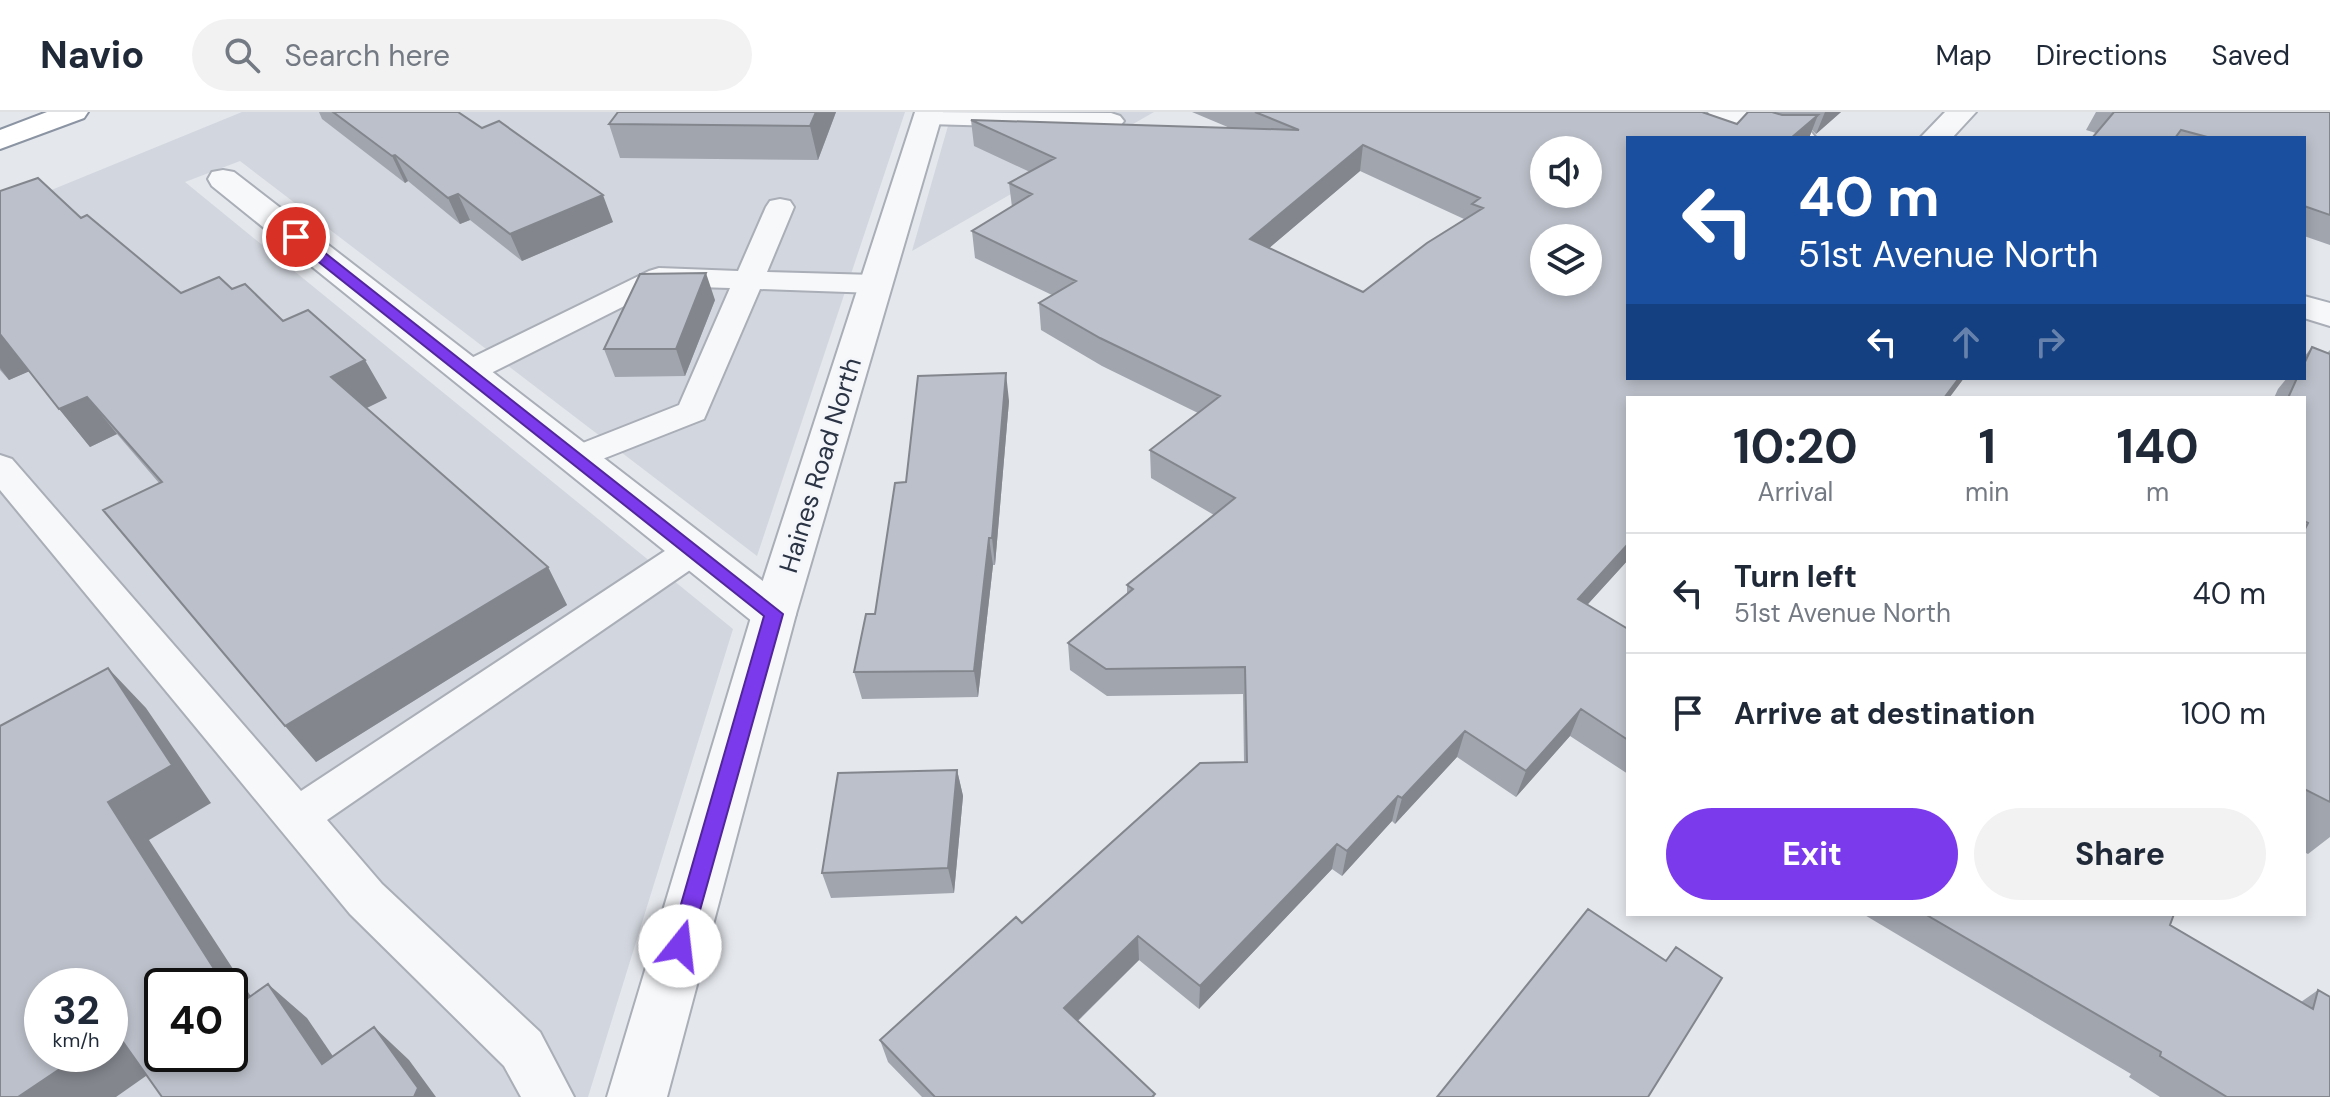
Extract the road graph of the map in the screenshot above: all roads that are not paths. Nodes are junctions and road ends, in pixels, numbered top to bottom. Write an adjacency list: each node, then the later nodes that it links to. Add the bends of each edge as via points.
1 (74, 112): 9 (highway)
2 (1722, 112): 7 (street)
3 (1962, 112): 8 (street)
4 (928, 114): 5 (lane); 13 (street, Haines Road North)
5 (1028, 116): 6 (lane)
6 (1111, 121)
7 (1795, 136)
8 (1937, 136)
9 (0, 140)
10 (223, 179): 16 (street)
11 (780, 207): 12 (lane)
12 (747, 280): 13 (lane); 16 (lane, via 659,277); 17 (lane, via 692,412)
13 (875, 284): 20 (street, Haines Road North)
14 (2306, 307): 15 (street)
15 (2330, 315)
16 (468, 372): 17 (street)
17 (577, 458): 19 (street)
18 (0, 467): 21 (lane)
19 (693, 550): 20 (street); 21 (lane)
20 (774, 614): 23 (street, Haines Road North)
21 (297, 817): 22 (lane, via 366,899 522,1049)
22 (548, 1097)
23 (637, 1097)

